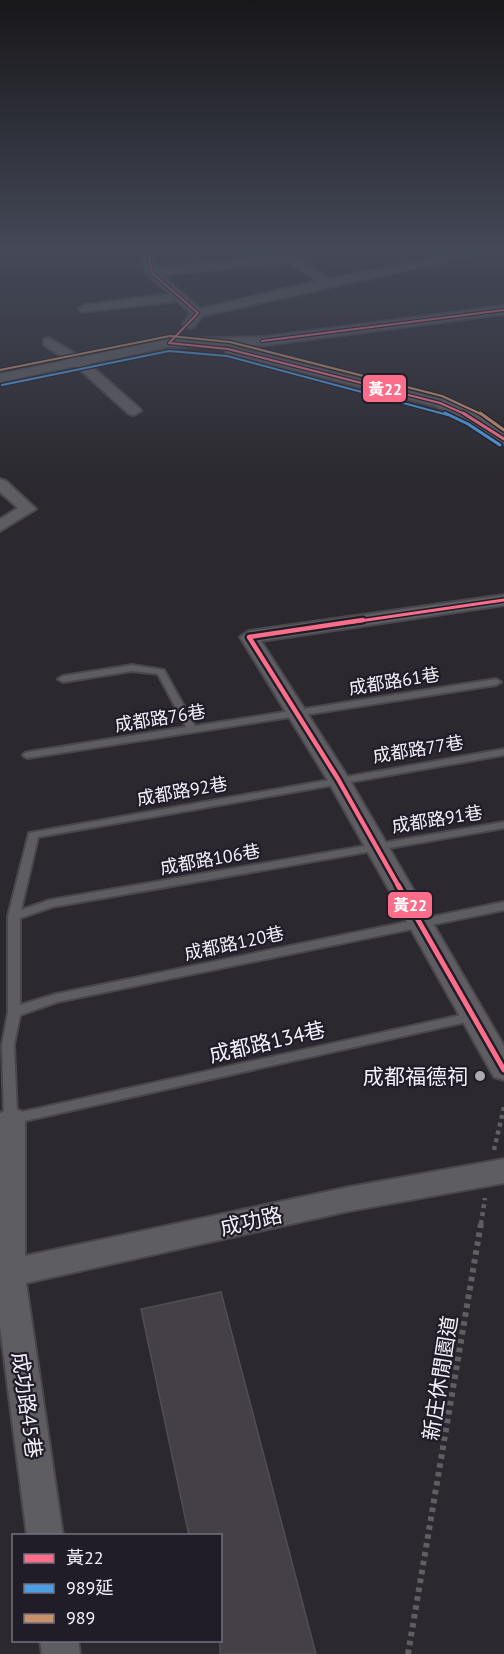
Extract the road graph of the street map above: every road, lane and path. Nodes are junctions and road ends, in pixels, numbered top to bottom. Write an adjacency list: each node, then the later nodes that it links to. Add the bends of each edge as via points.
1 (184, 328): 4 (street)
2 (364, 328): 4 (street, via 265,341)
3 (49, 342): 5 (street)
4 (169, 344): 5 (street); 8 (street, via 228,349 440,403 472,417)
5 (79, 362): 6 (street); 7 (street)
6 (0, 378)
7 (134, 411)
8 (504, 439)
9 (0, 484): 10 (street, via 28,509)
10 (0, 526)
11 (504, 600): 14 (street, via 249,637)
12 (63, 679): 15 (lane, via 132,668 161,672)
13 (496, 682): 14 (lane, 成都路61巷)
14 (297, 712): 15 (lane, 成都路76巷); 18 (street)
15 (192, 730): 17 (lane, 成都路76巷)
16 (504, 752): 18 (lane, 成都路77巷)
17 (28, 755)
18 (338, 779): 20 (street); 22 (lane, 成都路92巷, via 33,835)
19 (504, 825): 20 (lane, 成都路91巷)
20 (376, 846): 22 (lane, 成都路106巷, via 50,904); 23 (street)
21 (504, 906): 23 (lane, 成都路120巷)
22 (14, 915): 24 (lane)
23 (419, 922): 24 (lane, 成都路120巷, via 56,998); 25 (street)
24 (14, 1012): 28 (lane, via 8,1045)
25 (475, 1016): 26 (street); 28 (lane, 成都路134巷)
26 (504, 1070)
27 (504, 1107): 29 (path, 新庄休閒園道)
28 (11, 1119): 30 (street, 成功路45巷)
29 (496, 1173): 30 (street, 成功路, via 349,1199); 32 (path, 新庄休閒園道)
30 (5, 1275): 31 (street, 成功路45巷)
31 (45, 1534)
32 (408, 1654)

